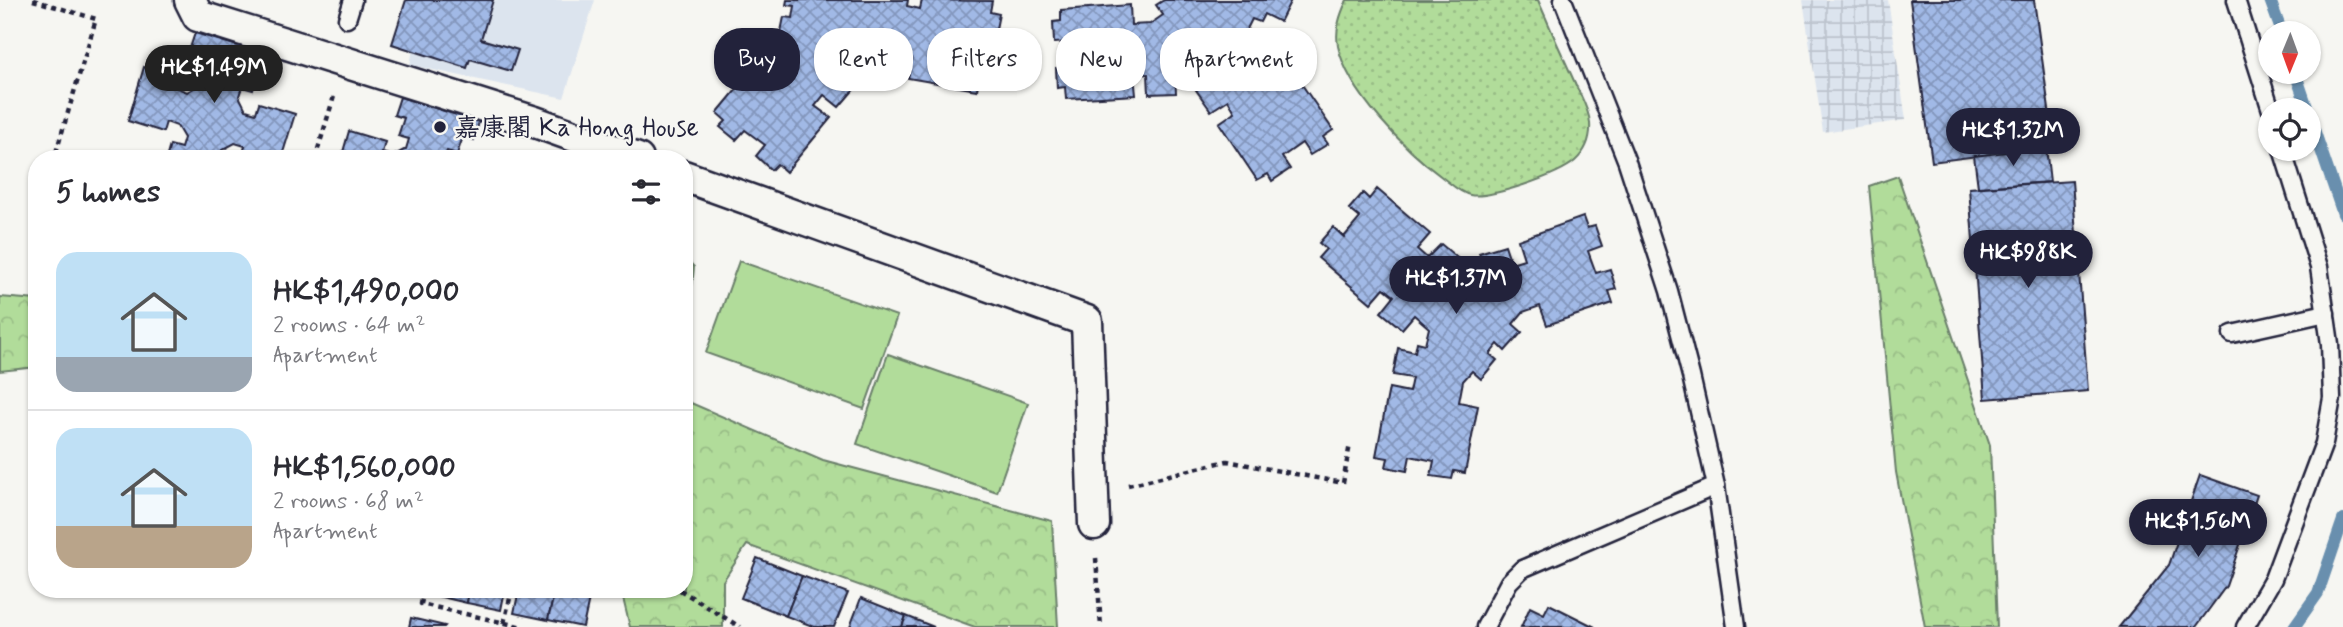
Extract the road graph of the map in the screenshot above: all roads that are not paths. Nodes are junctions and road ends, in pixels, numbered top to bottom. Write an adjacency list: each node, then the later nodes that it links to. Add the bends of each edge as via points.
1 (190, 0): 7 (street, via 198,16)
2 (353, 0): 5 (lane)
3 (1563, 0): 12 (lane, via 1628,162 1665,278)
4 (2236, 0): 6 (lane)
5 (347, 19)
6 (2266, 98)
7 (613, 150)
8 (2287, 161): 10 (lane, via 2319,267)
9 (693, 179): 13 (street, via 1087,321)
10 (2326, 313): 11 (lane); 16 (lane, via 2332,398 2324,443 2273,579)
11 (2232, 334)
12 (1716, 486): 14 (lane, via 1522,569 1509,582); 15 (lane)
13 (1094, 524)
14 (1485, 627)
15 (1736, 627)
16 (2245, 627)

